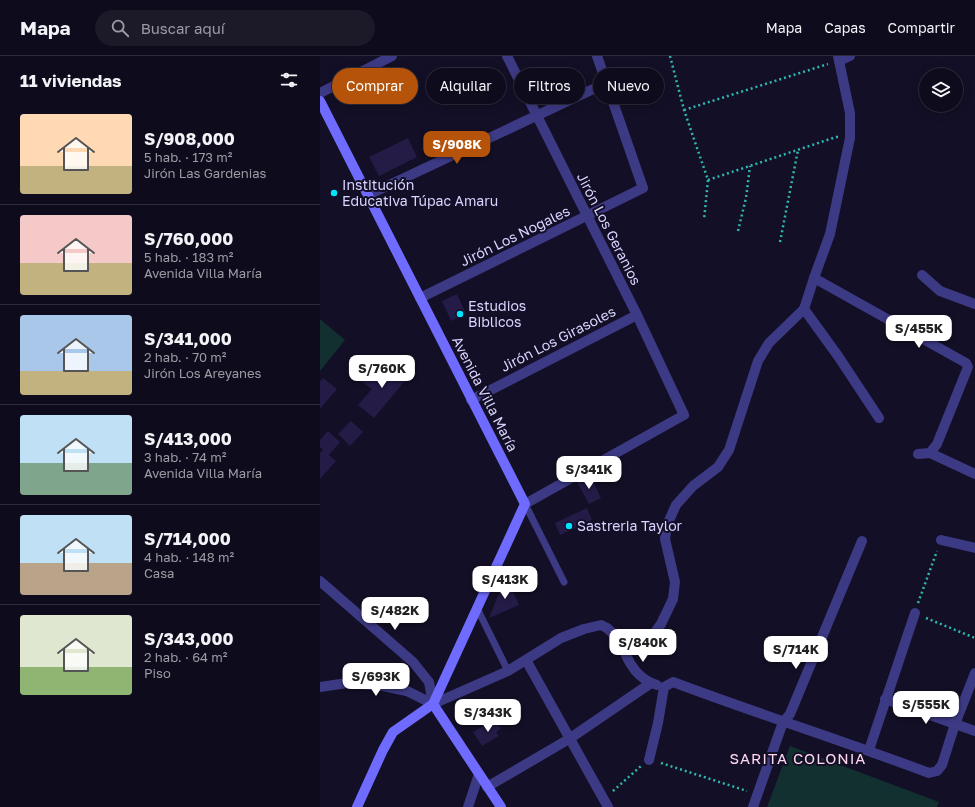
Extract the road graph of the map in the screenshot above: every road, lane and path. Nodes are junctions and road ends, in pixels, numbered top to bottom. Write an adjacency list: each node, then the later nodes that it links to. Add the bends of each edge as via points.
1 (392, 56): 9 (street)
2 (507, 56): 13 (street, Jirón Los Geranios)
3 (597, 56): 7 (street)
4 (670, 56): 12 (path)
5 (850, 56): 6 (street)
6 (839, 58): 12 (path); 14 (street, via 850,113)
7 (601, 68)
8 (593, 89): 13 (street)
9 (320, 93)
10 (320, 101): 18 (street, Avenida Villa María)
11 (613, 104): 19 (street, Jirón Los Nogales, via 643,188)
12 (684, 110): 17 (path)
13 (536, 115): 18 (street); 19 (street, Jirón Los Geranios)
14 (850, 138): 15 (path, via 836,137); 24 (street, via 830,234)
15 (798, 150): 16 (path); 22 (path)
16 (750, 166): 17 (path); 21 (path)
17 (708, 180): 20 (path)
18 (368, 196): 25 (street, Avenida Villa María)
19 (587, 216): 25 (street, Jirón Los Nogales); 28 (street, Jirón Los Geranios)
20 (704, 220)
21 (738, 231)
22 (780, 242)
23 (922, 275): 26 (street, via 940,291)
24 (814, 278): 27 (street); 29 (street, via 966,363)
25 (420, 298): 30 (street, Avenida Villa María)
26 (975, 304)
27 (804, 309): 31 (street); 44 (street, via 769,343 758,361 729,450 718,467 693,486 676,505 667,525 665,539 675,582 672,599 661,624 653,635 638,642)
28 (637, 315): 30 (street, Jirón Los Girasoles); 35 (street, Jirón Los Geranios, via 684,415)
29 (971, 369): 32 (street, via 937,444)
30 (471, 400): 35 (street, Avenida Villa María)
31 (879, 418)
32 (930, 453): 33 (street); 34 (street)
33 (918, 454)
34 (975, 474)
35 (525, 504): 40 (lane); 41 (street)
36 (941, 540): 38 (street); 42 (path)
37 (862, 541): 53 (street, via 790,714)
38 (975, 548)
39 (320, 581): 52 (street, via 413,662 429,682)
40 (564, 582)
41 (477, 608): 46 (lane); 52 (street)
42 (915, 613): 43 (path); 51 (street)
43 (975, 638)
44 (621, 641): 45 (street, via 601,625 561,638); 48 (street, via 628,662)
45 (526, 660): 46 (street); 56 (street)
46 (508, 671): 52 (street)
47 (975, 673): 54 (street)
48 (651, 683): 49 (street); 56 (street)
49 (664, 686): 53 (street, via 673,682); 58 (street)
50 (320, 687): 52 (street, via 347,683 383,686 407,691)
51 (885, 699): 54 (street); 57 (street)
52 (433, 704): 59 (street); 63 (street, via 393,732)
53 (783, 722): 57 (street); 61 (street)
54 (956, 724): 55 (street); 57 (street, via 942,764 937,771 929,773)
55 (975, 731)
56 (569, 738): 60 (street); 62 (street)
57 (869, 750)
58 (649, 760): 61 (path); 62 (path)
59 (479, 774): 60 (street); 64 (street)
60 (487, 787): 65 (street)
61 (758, 794): 66 (street)
62 (606, 803)
63 (357, 807)
64 (468, 807)
65 (501, 807)
66 (753, 807)

